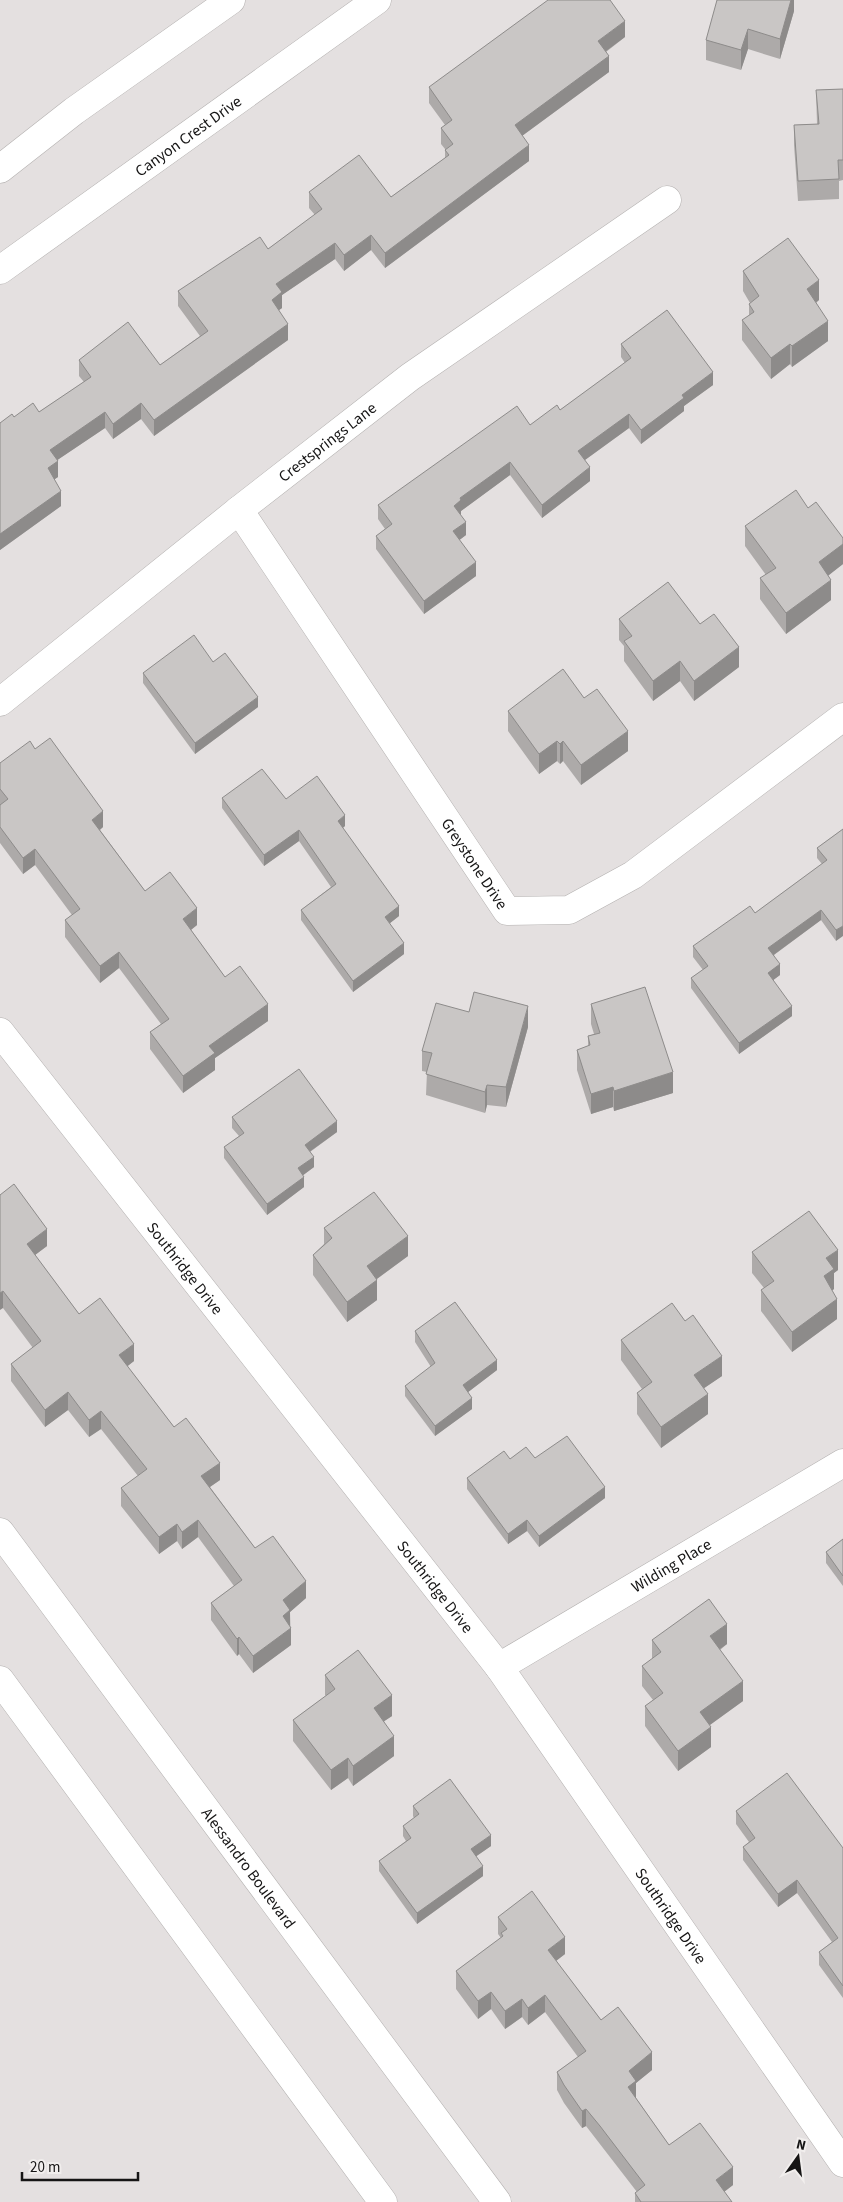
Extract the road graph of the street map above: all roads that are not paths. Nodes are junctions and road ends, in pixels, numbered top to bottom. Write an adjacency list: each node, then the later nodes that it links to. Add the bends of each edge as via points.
1 (231, 0): 3 (street, via 74,111)
2 (377, 0): 5 (street, Canyon Crest Drive)
3 (0, 169)
4 (667, 200): 6 (street, Crestsprings Lane, via 410,377)
5 (0, 270)
6 (239, 510): 7 (street, Crestsprings Lane); 8 (street, Greystone Drive, via 508,911 569,910 634,875)
7 (0, 702)
8 (843, 717)
9 (0, 1032): 12 (street, Southridge Drive)
10 (843, 1463): 12 (street, Wilding Place)
11 (0, 1532): 16 (street, Alessandro Boulevard)
12 (499, 1667): 14 (street, Southridge Drive)
13 (0, 1680): 15 (street)
14 (843, 2162)
15 (383, 2202)
16 (497, 2202)

